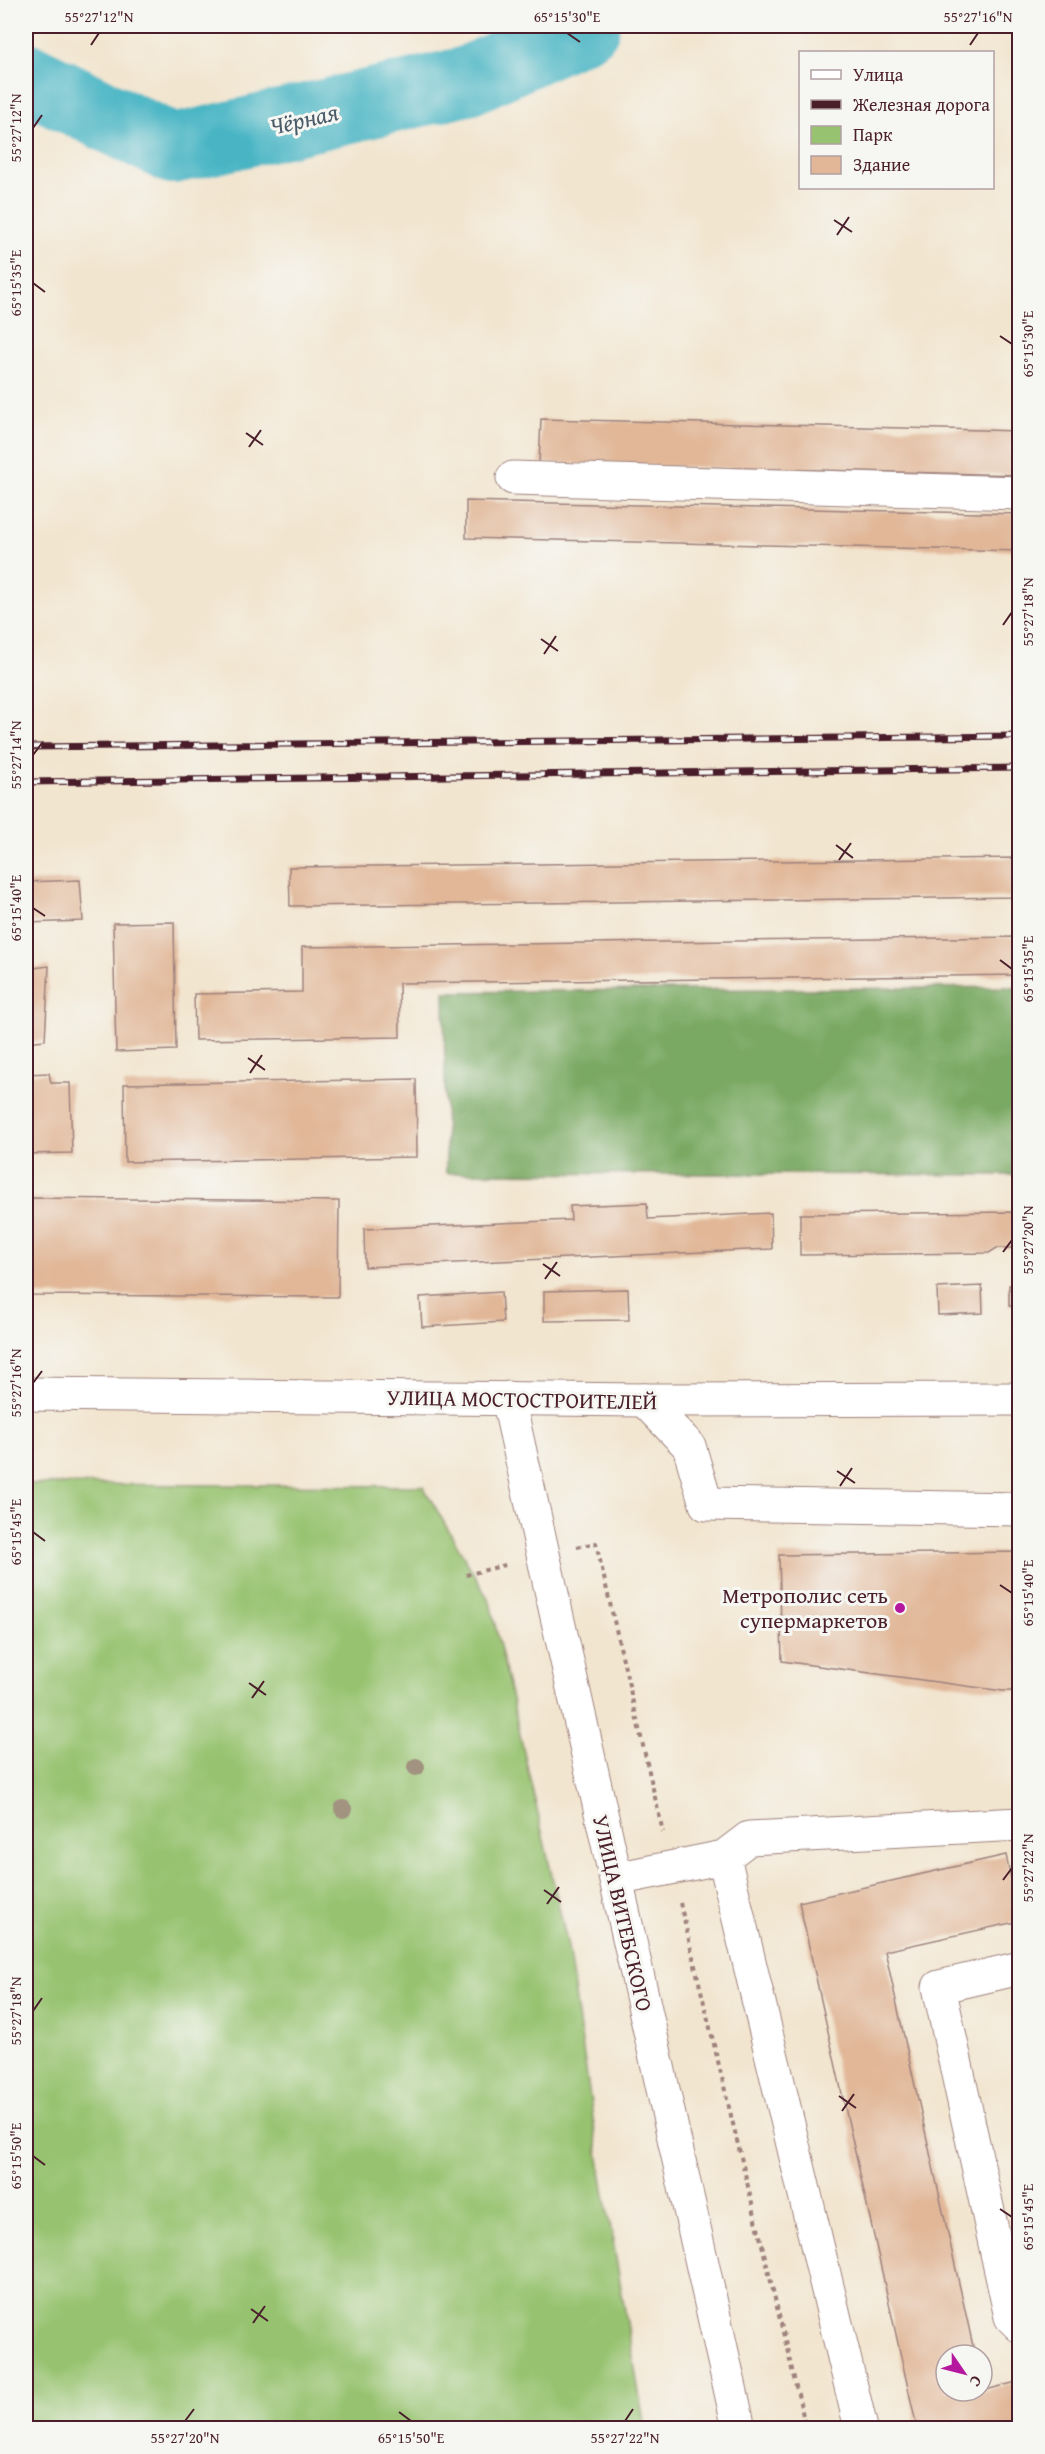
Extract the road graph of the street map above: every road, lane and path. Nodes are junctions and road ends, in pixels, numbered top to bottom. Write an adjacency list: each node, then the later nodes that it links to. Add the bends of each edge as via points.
1 (513, 478): 2 (street)
2 (1020, 494)
3 (26, 1394): 4 (street, УЛИЦА МОСТОСТРОИТЕЛЕЙ)
4 (508, 1398): 6 (street, УЛИЦА МОСТОСТРОИТЕЛЕЙ); 12 (street, УЛИЦА ВИТЕБСКОГО)
5 (1020, 1399): 6 (street, УЛИЦА МОСТОСТРОИТЕЛЕЙ)
6 (644, 1400): 7 (street, via 689,1446 706,1504)
7 (1020, 1509)
8 (596, 1543): 11 (path)
9 (1020, 1824): 10 (street, via 749,1838)
10 (724, 1857): 11 (street); 17 (street)
11 (672, 1868): 12 (street); 16 (path)
12 (616, 1879): 15 (street, УЛИЦА ВИТЕБСКОГО)
13 (1020, 1968): 14 (street, via 939,1988 1011,2318)
14 (1020, 2326)
15 (738, 2428)
16 (806, 2428)
17 (861, 2428)

